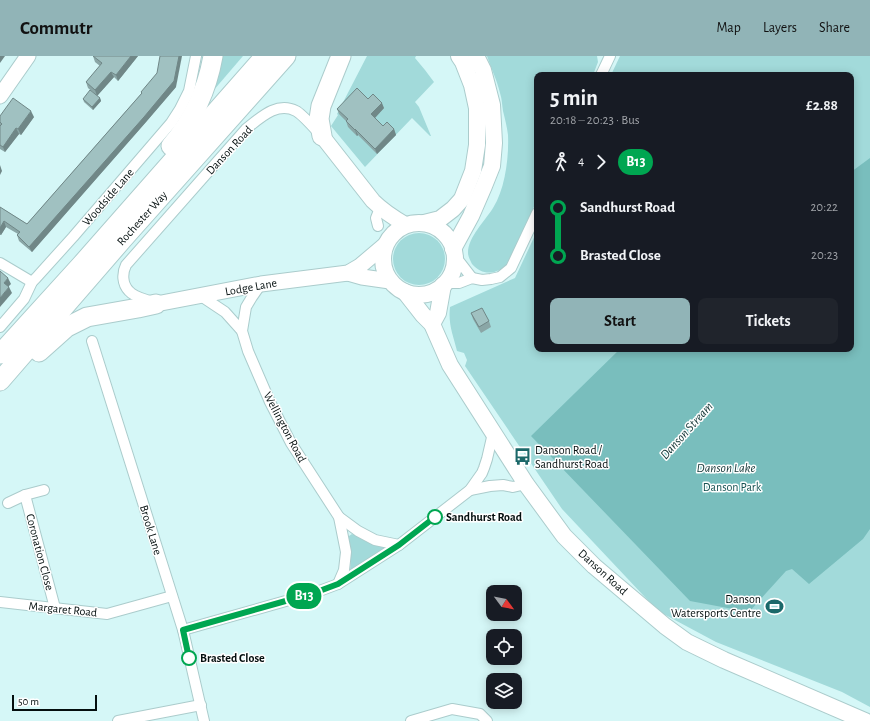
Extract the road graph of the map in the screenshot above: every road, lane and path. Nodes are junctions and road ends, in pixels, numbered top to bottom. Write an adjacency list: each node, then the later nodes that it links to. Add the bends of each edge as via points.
1 (28, 56): 11 (street)
2 (196, 56): 24 (street, Woodside Lane, via 189,91 171,123)
3 (213, 56): 33 (highway, via 202,96 185,127 39,301)
4 (265, 56): 33 (highway, Rochester Way)
5 (286, 56): 36 (highway, Rochester Way)
6 (341, 56): 12 (highway, via 321,106 319,119)
7 (459, 56): 15 (main road, via 472,85 477,108 477,145 472,172 462,199 453,210 440,219)
8 (476, 56): 19 (main road, via 483,70 492,105 492,166)
9 (610, 56): 10 (street)
10 (602, 72)
11 (0, 96)
12 (322, 136): 13 (street, Danson Road); 29 (street, Danson Road, via 297,112 287,108 273,110 246,129 126,265 123,272 124,282 129,292)
13 (380, 208): 16 (street, Danson Road); 17 (street, via 376,218)
14 (534, 219): 22 (street, via 511,268 491,279)
15 (424, 223): 16 (main road); 19 (main road, via 442,232 449,239)
16 (406, 225): 18 (main road, via 398,229)
17 (378, 226)
18 (386, 244): 21 (street, Lodge Lane); 23 (main road, via 383,261)
19 (454, 252): 22 (street); 26 (main road, via 451,276)
20 (0, 263): 24 (street)
21 (348, 273): 23 (street, Lodge Lane); 25 (street, Lodge Lane)
22 (472, 278): 26 (street, via 459,283)
23 (390, 281): 27 (main road)
24 (32, 282): 31 (street, Woodside Lane, via 24,299)
25 (261, 284): 28 (street, Lodge Lane); 32 (street, Wellington Road, via 246,307)
26 (444, 284): 27 (main road, via 435,291 425,294); 30 (main road, via 438,313)
27 (405, 292): 30 (main road, Danson Road)
28 (202, 296): 29 (street, Lodge Lane); 32 (street, Wellington Road, via 224,312)
29 (156, 304): 37 (highway, via 87,317 67,327 36,354)
30 (432, 324): 38 (main road, Danson Road, via 450,365)
31 (0, 327)
32 (242, 331): 44 (street, Wellington Road, via 270,402 288,436)
33 (18, 333): 35 (highway)
34 (92, 341): 47 (street, Brook Lane)
35 (0, 354)
36 (0, 381)
37 (0, 396)
38 (493, 433): 39 (main road, Danson Road); 41 (street, via 482,473)
39 (526, 484): 41 (street); 56 (main road, Danson Road, via 564,536 594,566 687,642)
40 (44, 490): 42 (street, Coronation Close)
41 (470, 490): 45 (street)
42 (25, 495): 43 (street, Coronation Close); 49 (street, Coronation Close)
43 (8, 503)
44 (339, 517): 45 (street, Wellington Road, via 375,540); 46 (street, Wellington Road, via 346,552 344,570)
45 (399, 545): 46 (street)
46 (338, 584): 50 (street)
47 (172, 596): 49 (street, Margaret Road, via 106,614); 50 (street, Brook Lane)
48 (0, 602): 49 (street, Margaret Road)
49 (56, 608)
50 (183, 630): 51 (street, Brook Lane)
51 (200, 704): 52 (street); 53 (street, Brook Lane)
52 (118, 721)
53 (204, 721)
54 (410, 721): 55 (street, via 452,709 480,714)
55 (486, 721)
56 (865, 721)

